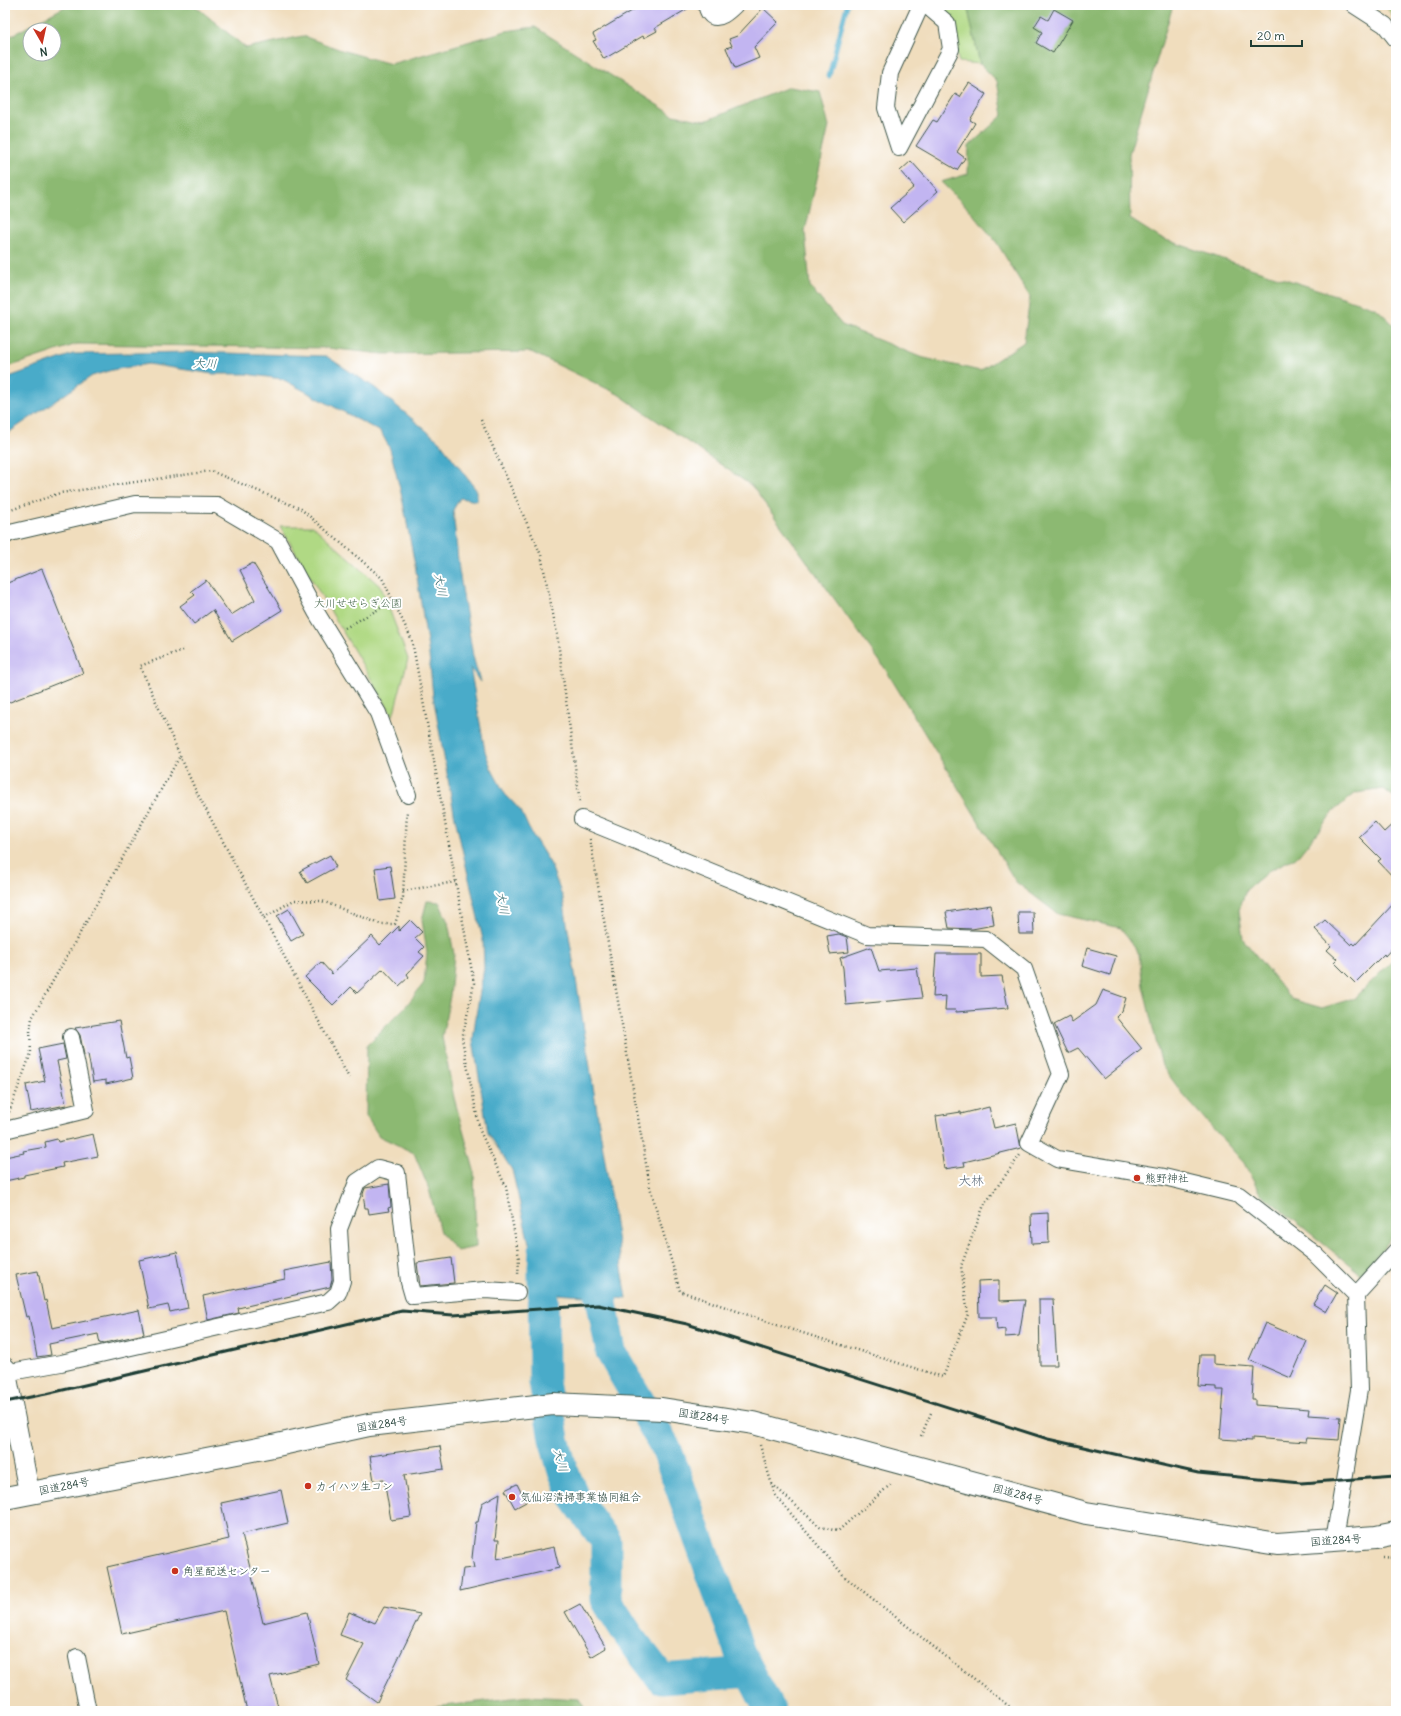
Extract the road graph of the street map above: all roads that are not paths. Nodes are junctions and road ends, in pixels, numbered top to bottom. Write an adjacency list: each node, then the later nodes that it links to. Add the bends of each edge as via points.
1 (706, 5): 2 (street, via 710,14 719,17 728,13)
2 (735, 5)
3 (920, 5): 4 (street, via 890,73 886,108 899,148 951,49 947,23)
4 (926, 5)
5 (1354, 5): 6 (street, via 1385,26)
6 (1396, 39)
7 (5, 536): 8 (street, via 135,504 218,505 278,542 378,713)
8 (408, 795)
9 (585, 820): 14 (street, via 867,935 986,939 1024,969 1061,1074 1029,1142 1057,1159 1164,1177 1239,1195 1315,1254)
10 (71, 1037): 11 (street, via 86,1110)
11 (6, 1124)
12 (1396, 1251): 14 (street)
13 (517, 1292): 15 (street, via 485,1290 413,1296 409,1282 397,1173 378,1168 357,1182 339,1229 342,1281 338,1293 328,1302 61,1363)
14 (1356, 1295): 19 (street, via 1359,1390)
15 (5, 1371): 16 (street)
16 (29, 1492): 17 (highway, 国道284号); 19 (highway, 国道284号, via 268,1447 368,1425 553,1404 662,1409 753,1423 1086,1513 1277,1544)
17 (5, 1498)
18 (1396, 1533): 19 (highway, 国道284号)
19 (1334, 1540)
20 (77, 1657): 21 (street)
21 (88, 1711)

